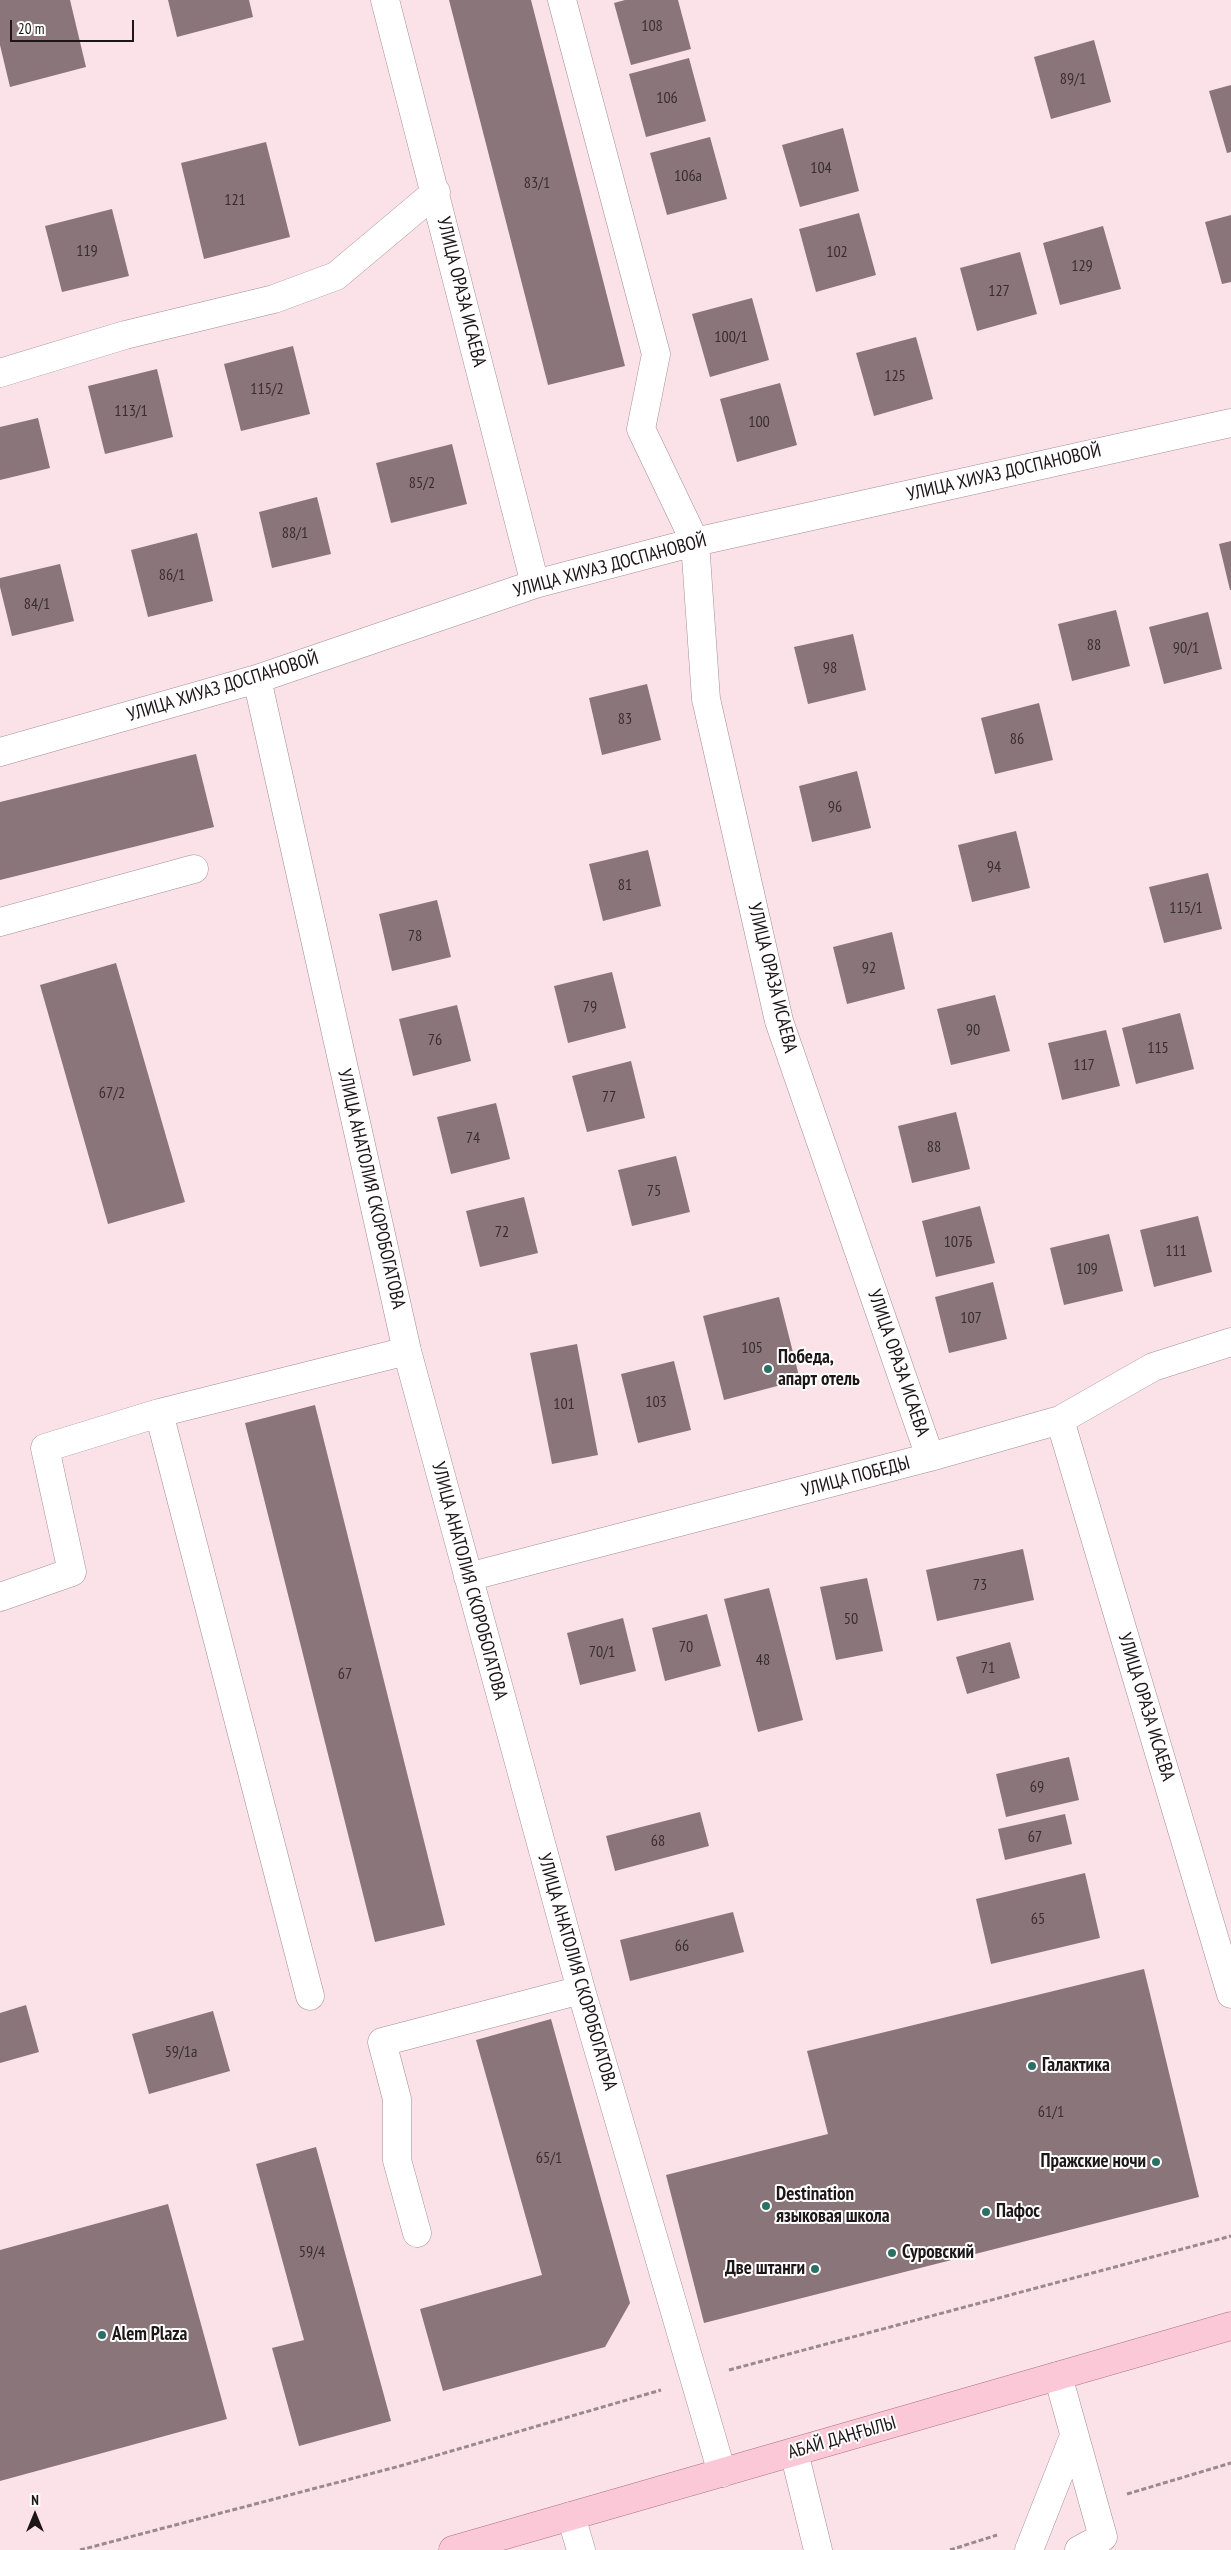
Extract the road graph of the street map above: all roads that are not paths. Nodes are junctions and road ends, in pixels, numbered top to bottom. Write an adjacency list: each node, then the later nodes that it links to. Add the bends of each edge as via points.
1 (385, 0): 3 (street, УЛИЦА ОРАЗА ИСАЕВА)
2 (562, 0): 6 (street, via 656,354 641,429)
3 (436, 192): 4 (street, via 336,276 274,299 125,335); 7 (street, УЛИЦА ОРАЗА ИСАЕВА)
4 (0, 373)
5 (1231, 423): 6 (street, УЛИЦА ХИУАЗ ДОСПАНОВОЙ)
6 (695, 542): 7 (street, УЛИЦА ХИУАЗ ДОСПАНОВОЙ); 16 (street, УЛИЦА ОРАЗА ИСАЕВА, via 706,699 779,1021)
7 (535, 584): 8 (street, УЛИЦА ХИУАЗ ДОСПАНОВОЙ)
8 (257, 680): 9 (street, УЛИЦА ХИУАЗ ДОСПАНОВОЙ); 13 (street, УЛИЦА АНАТОЛИЯ СКОРОБОГАТОВА)
9 (0, 752)
10 (194, 869): 11 (street)
11 (0, 922)
12 (1231, 1342): 15 (street, УЛИЦА ПОБЕДЫ, via 1153,1367)
13 (407, 1351): 14 (street); 17 (street, УЛИЦА АНАТОЛИЯ СКОРОБОГАТОВА)
14 (159, 1413): 18 (street, via 45,1448 72,1572); 22 (street)
15 (1060, 1420): 16 (street, УЛИЦА ПОБЕДЫ); 19 (street, УЛИЦА ОРАЗА ИСАЕВА)
16 (930, 1457): 17 (street, УЛИЦА ПОБЕДЫ)
17 (468, 1577): 20 (street, УЛИЦА АНАТОЛИЯ СКОРОБОГАТОВА)
18 (0, 1597)
19 (1225, 1952): 21 (street, УЛИЦА ОРАЗА ИСАЕВА)
20 (581, 1990): 23 (street, via 382,2042 397,2099 397,2160); 28 (street, УЛИЦА АНАТОЛИЯ СКОРОБОГАТОВА)
21 (1231, 1994)
22 (310, 1996)
23 (417, 2233)
24 (1231, 2326): 25 (main road, АБАЙ ДАҢҒЫЛЫ)
25 (1058, 2376): 26 (street); 27 (main road, АБАЙ ДАҢҒЫЛЫ)
26 (1074, 2436): 30 (street); 34 (street)
27 (794, 2452): 28 (main road, АБАЙ ДАҢҒЫЛЫ); 33 (street)
28 (722, 2473): 29 (main road, АБАЙ ДАҢҒЫЛЫ)
29 (572, 2516): 31 (main road, АБАЙ ДАҢҒЫЛЫ); 32 (street)
30 (1105, 2543): 35 (street)
31 (453, 2550)
32 (581, 2550)
33 (818, 2550)
34 (1029, 2550)
35 (1079, 2550)

